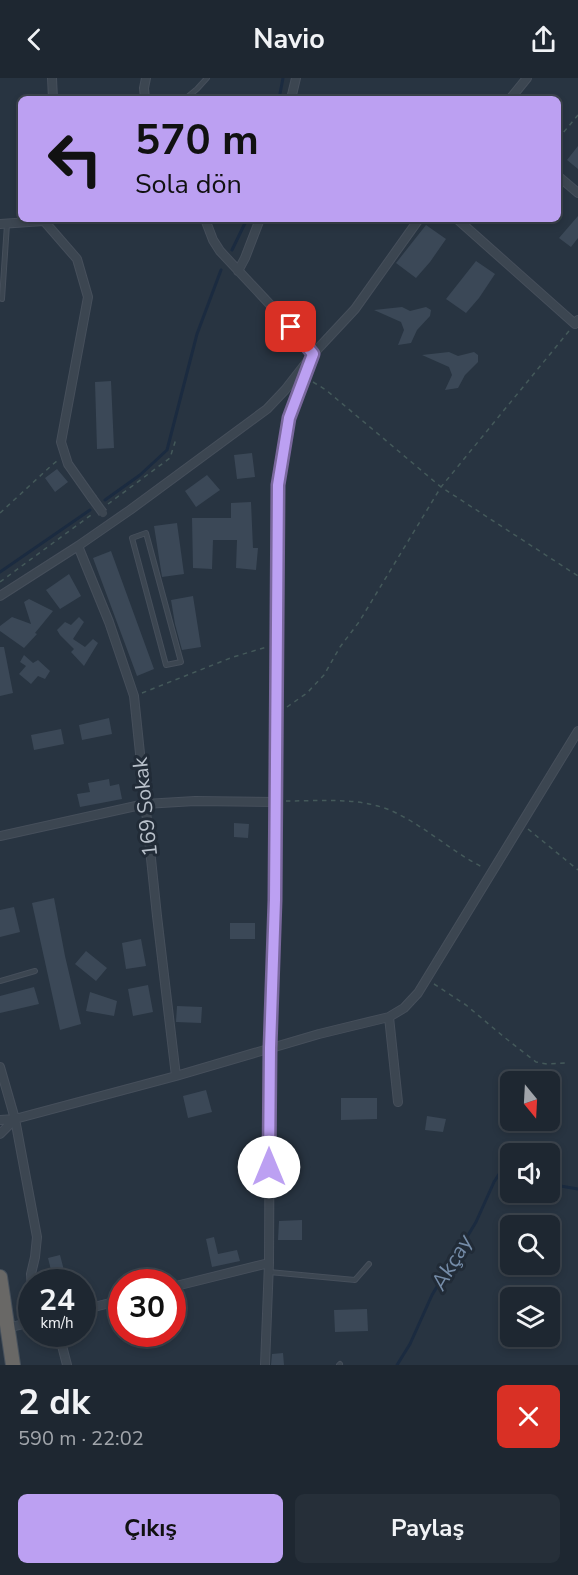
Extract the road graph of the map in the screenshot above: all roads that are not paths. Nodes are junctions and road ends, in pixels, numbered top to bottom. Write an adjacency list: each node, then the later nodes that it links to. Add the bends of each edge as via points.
1 (52, 78): 6 (street)
2 (146, 78): 7 (street)
3 (207, 78): 8 (lane)
4 (296, 78): 9 (street)
5 (527, 78): 10 (street)
6 (53, 96)
7 (145, 96)
8 (189, 96)
9 (292, 96)
10 (512, 96)
11 (561, 179): 12 (street)
12 (578, 193)
13 (24, 222): 19 (street)
14 (47, 222): 24 (street, bridge, via 77,259 88,297 61,442 68,464)
15 (206, 222): 20 (street, via 220,251)
16 (259, 222): 20 (street)
17 (416, 222): 23 (street, via 355,309)
18 (460, 222): 22 (street)
19 (3, 224): 21 (lane)
20 (238, 271): 23 (street)
21 (2, 299)
22 (577, 323)
23 (313, 354): 24 (street, via 267,409); 29 (street, via 289,418 278,485)
24 (110, 524): 25 (street)
25 (78, 546): 26 (street); 30 (street, 169 Sokak, via 134,696)
26 (0, 596)
27 (166, 664): 27 (lane, via 132,538 146,533 181,662)
28 (578, 730): 34 (street, via 418,993)
29 (276, 802): 30 (street); 35 (street)
30 (145, 804): 31 (street); 37 (street, 169 Sokak)
31 (0, 836)
32 (35, 971): 33 (lane)
33 (0, 981)
34 (389, 1017): 35 (street); 38 (street)
35 (270, 1048): 37 (street); 43 (street)
36 (0, 1067): 39 (street)
37 (176, 1076): 39 (street)
38 (398, 1102)
39 (15, 1119): 40 (street); 41 (street); 44 (street, via 37,1237)
40 (0, 1120)
41 (0, 1134)
42 (369, 1264): 43 (lane, via 355,1280)
43 (269, 1267): 46 (street); 52 (street)
44 (32, 1269)
45 (0, 1277): 48 (highway)
46 (186, 1284)
47 (18, 1325): 48 (street)
48 (7, 1328): 50 (highway)
49 (62, 1347): 51 (street)
50 (13, 1365)
51 (67, 1365)
52 (265, 1365)

